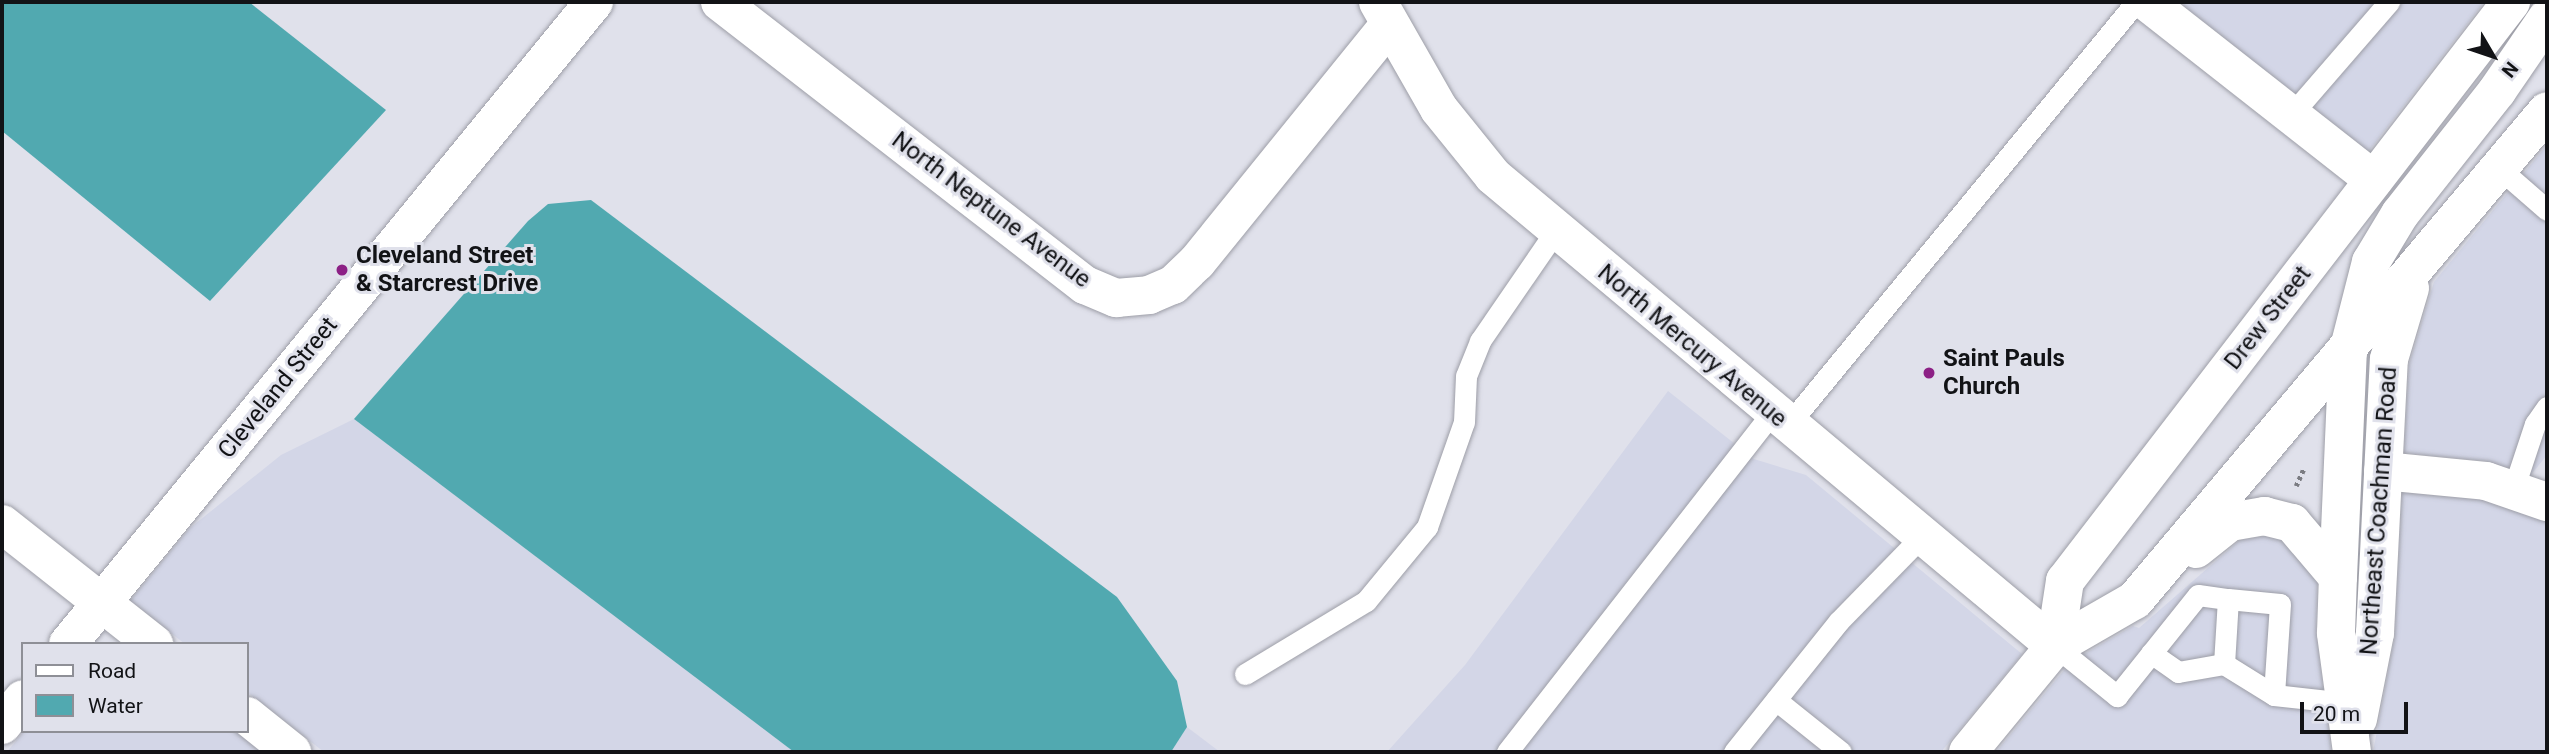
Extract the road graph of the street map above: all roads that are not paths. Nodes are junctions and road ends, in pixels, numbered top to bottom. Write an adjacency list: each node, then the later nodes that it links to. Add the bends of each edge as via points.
1 (594, 2): 25 (street, Cleveland Street)
2 (720, 2): 6 (street, North Neptune Avenue, via 1085,285 1116,298 1149,295 1173,285 1196,262)
3 (2146, 2): 9 (street); 17 (lane)
4 (2389, 2): 9 (lane)
5 (2511, 2): 11 (street, Drew Street)
6 (1384, 13): 13 (street, North Mercury Avenue, via 1439,109 1493,176)
7 (2547, 18): 15 (street, via 2497,91 2400,215 2371,262)
8 (2545, 111): 10 (street)
9 (2291, 115): 11 (street)
10 (2500, 169): 12 (lane); 14 (street)
11 (2374, 180): 28 (street, Drew Street, via 2065,581)
12 (2547, 210)
13 (1555, 232): 17 (street, North Mercury Avenue); 31 (lane, via 1480,341 1466,376 1464,422 1427,527 1366,601)
14 (2415, 271): 15 (street); 18 (street, Northeast Coachman Road, via 2389,359)
15 (2348, 352): 22 (street, Northeast Coachman Road); 24 (street)
16 (2547, 407): 19 (lane, via 2535,424)
17 (1781, 419): 21 (street, North Mercury Avenue); 39 (lane)
18 (2383, 471): 19 (street, via 2486,481); 43 (street, Northeast Coachman Road, via 2375,633)
19 (2530, 496)
20 (2, 524): 25 (street)
21 (1922, 536): 28 (street, North Mercury Avenue); 33 (lane, via 1839,621)
22 (2338, 577): 24 (street, via 2292,523 2264,516 2230,522); 35 (street, Northeast Coachman Road, via 2336,632)
23 (2228, 599): 29 (lane, via 2198,595); 30 (lane); 32 (lane, via 2280,604)
24 (2135, 600): 28 (street)
25 (102, 603): 26 (street, Cleveland Street); 27 (street)
26 (70, 642)
27 (151, 642)
28 (2055, 646): 29 (lane, via 2117,696); 42 (street)
29 (2151, 653): 30 (lane, via 2178,672)
30 (2224, 664): 32 (lane)
31 (1245, 674)
32 (2274, 695): 35 (lane)
33 (1776, 700): 40 (lane); 41 (lane)
34 (21, 701): 37 (street)
35 (2346, 703): 43 (street, Northeast Coachman Road)
36 (248, 717): 38 (street)
37 (2, 725)
38 (292, 752)
39 (1507, 752)
40 (1734, 752)
41 (1841, 752)
42 (1968, 752)
43 (2352, 752)

